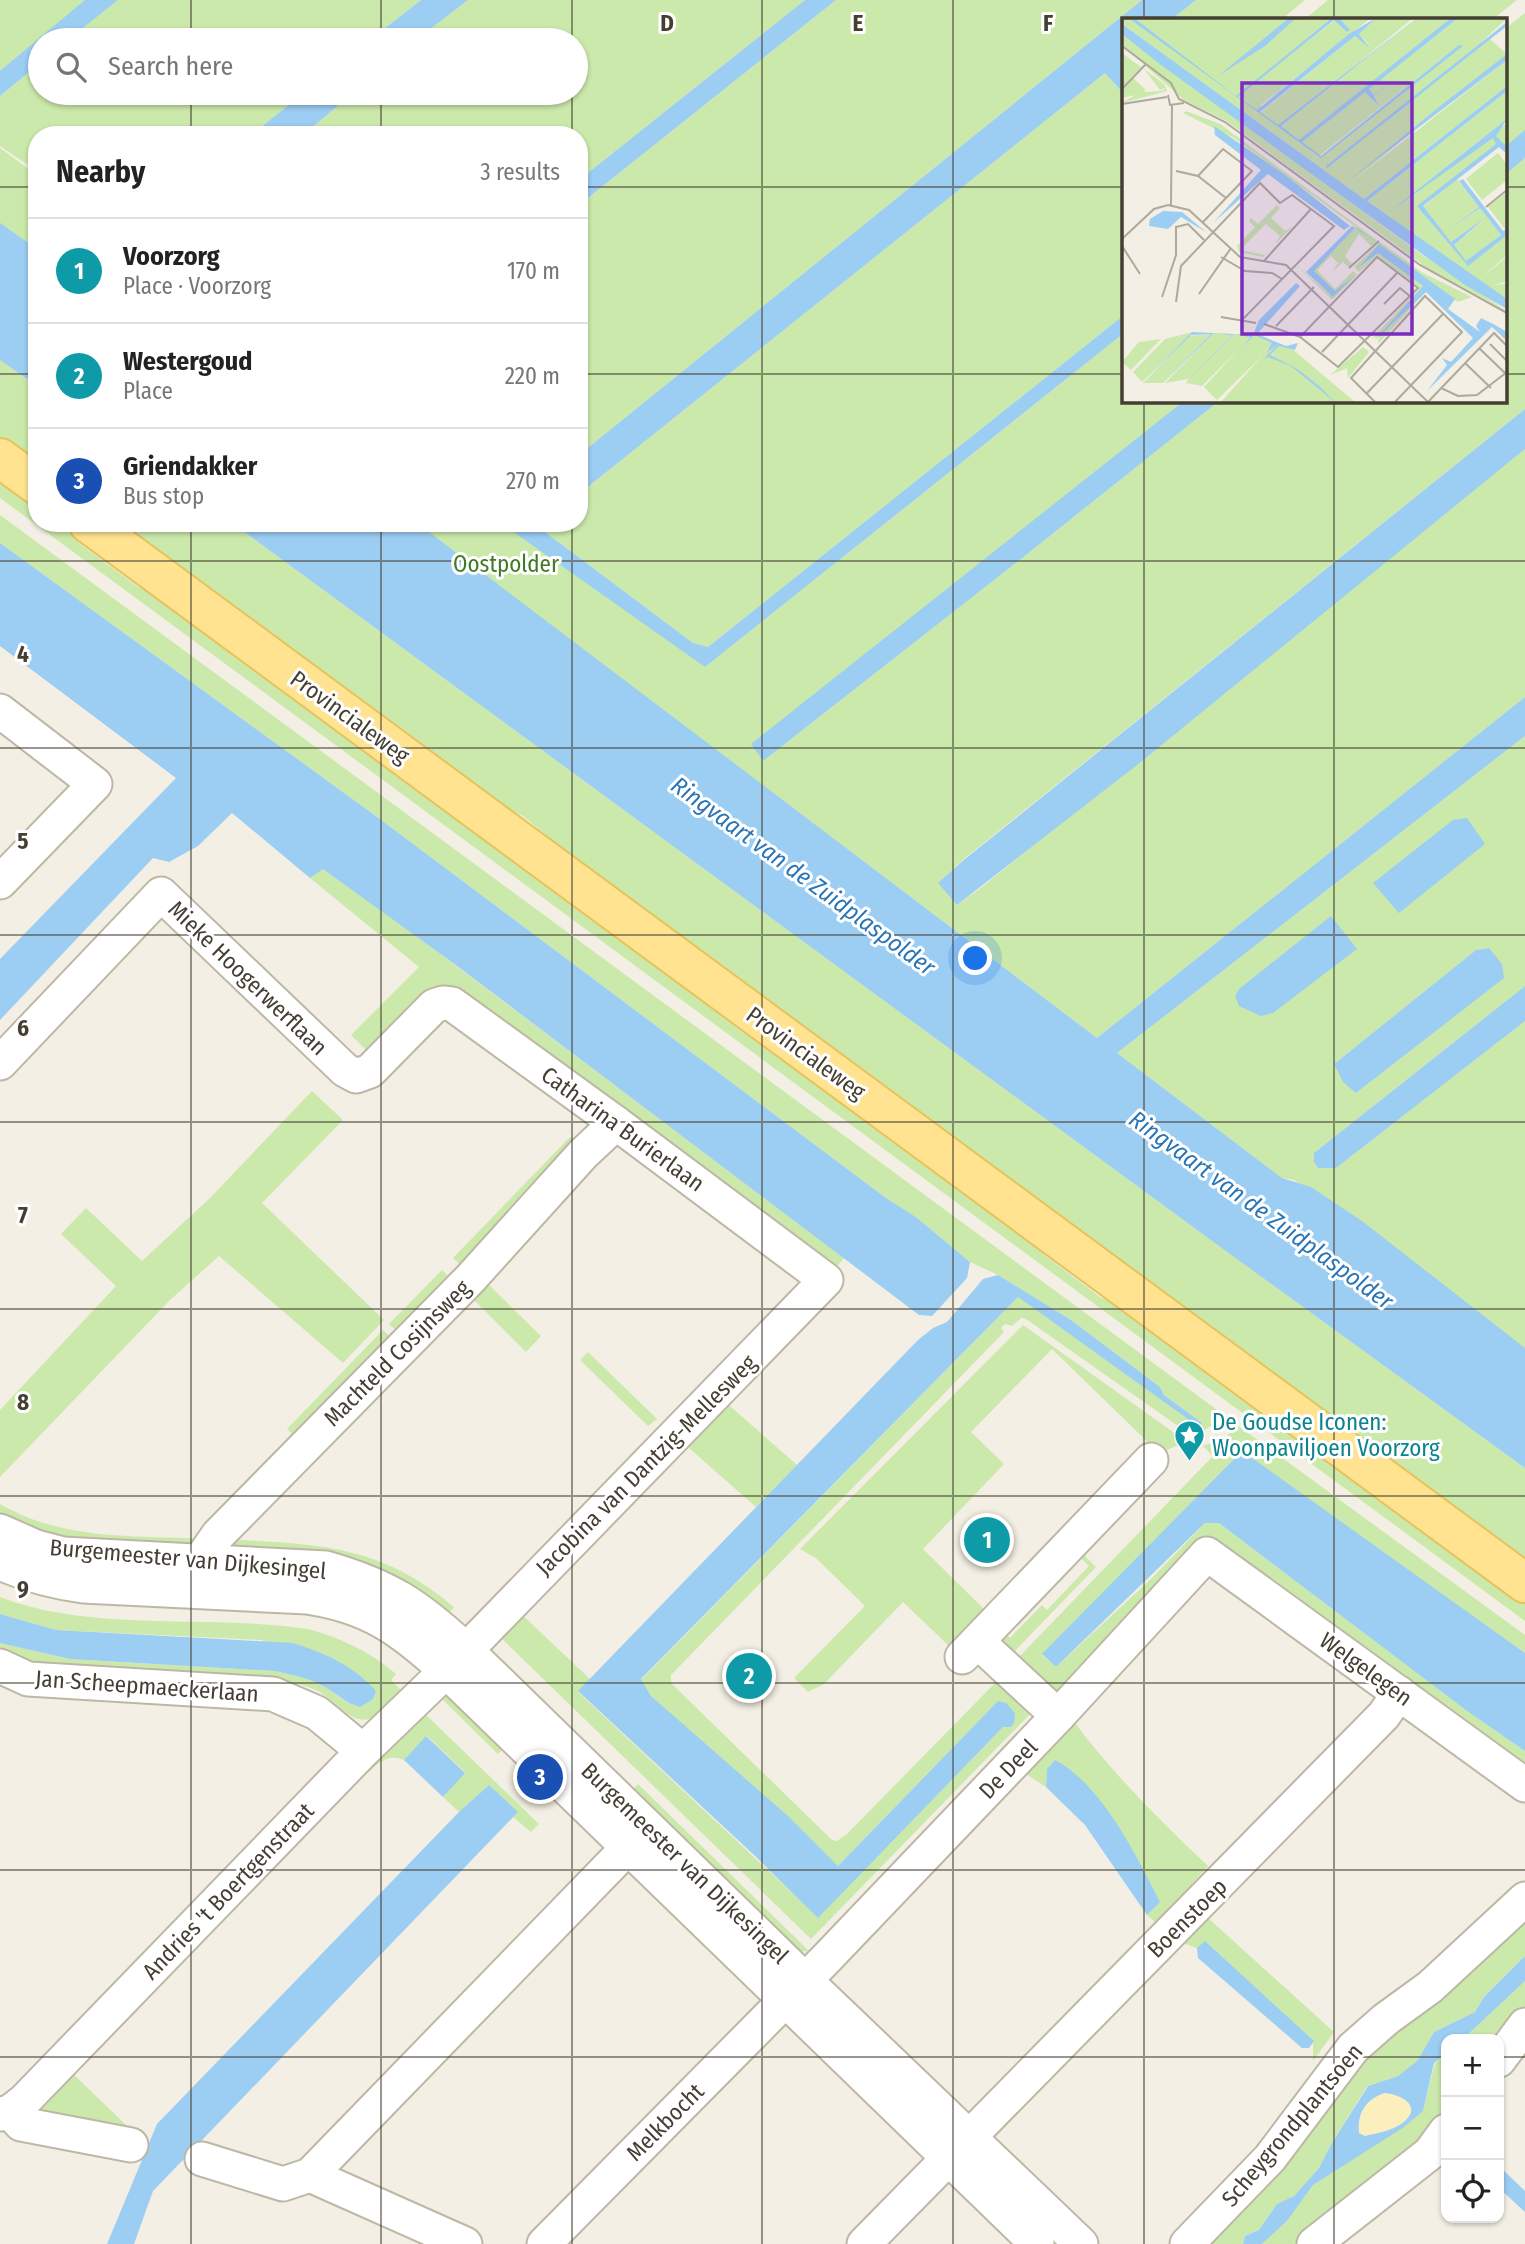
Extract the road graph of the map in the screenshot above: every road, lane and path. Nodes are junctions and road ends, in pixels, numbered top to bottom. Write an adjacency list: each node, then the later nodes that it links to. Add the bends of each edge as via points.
1 (0, 458): 2 (main road)
2 (28, 478)
3 (100, 532): 15 (main road, Provincialeweg)
4 (0, 711): 5 (street, via 95,784)
5 (0, 882)
6 (417, 1024): 7 (street, Mieke Hoogerwerflaan, via 351,1087 345,1070 161,894); 8 (street, Catharina Burierlaan, via 434,1006 452,1004)
7 (0, 1063)
8 (617, 1123): 9 (street, Catharina Burierlaan); 14 (street, Machteld Cosijnsweg, via 237,1514 218,1535)
9 (826, 1280): 16 (street, Jacobina van Dantzig-Mellesweg)
10 (1151, 1460): 19 (street, via 970,1650)
11 (0, 1531): 14 (street, Burgemeester van Dijkesingel, via 63,1554)
12 (1207, 1553): 18 (street, Welgelegen); 19 (street, De Deel)
13 (0, 1563): 14 (street, Burgemeester van Dijkesingel, via 55,1582 83,1586)
14 (199, 1576): 16 (street, Burgemeester van Dijkesingel, via 334,1601)
15 (1525, 1583)
16 (456, 1660): 20 (street, Andries 't Boertgenstraat); 22 (street, Burgemeester van Dijkesingel)
17 (0, 1666): 20 (street, Jan Scheepmaeckerlaan, via 28,1679 273,1694 317,1713)
18 (1399, 1693): 21 (street, Welgelegen); 30 (street, Boenstoep, via 1384,1715)
19 (1058, 1716): 24 (street, De Deel)
20 (363, 1751): 27 (street, Andries 't Boertgenstraat, via 24,2101)
21 (1525, 1785)
22 (639, 1837): 24 (street, Burgemeester van Dijkesingel); 32 (street)
23 (1525, 1899): 38 (street, Scheygrondplantsoen, via 1430,1987 1353,2048 1269,2158)
24 (795, 1990): 30 (street, Burgemeester van Dijkesingel); 34 (street, Melkbocht)
25 (1525, 2025): 26 (street)
26 (1504, 2053)
27 (5, 2113): 29 (street, via 21,2123)
28 (1441, 2138): 39 (street, via 1430,2153)
29 (131, 2145)
30 (959, 2149): 35 (street, Boenstoep); 36 (street, Burgemeester van Dijkesingel); 37 (street, Burgemeester van Dijkesingel)
31 (202, 2159): 32 (street, via 283,2184)
32 (310, 2175): 33 (street)
33 (464, 2244)
34 (544, 2244)
35 (864, 2244)
36 (1037, 2244)
37 (1081, 2244)
38 (1187, 2244)
39 (1314, 2244)

